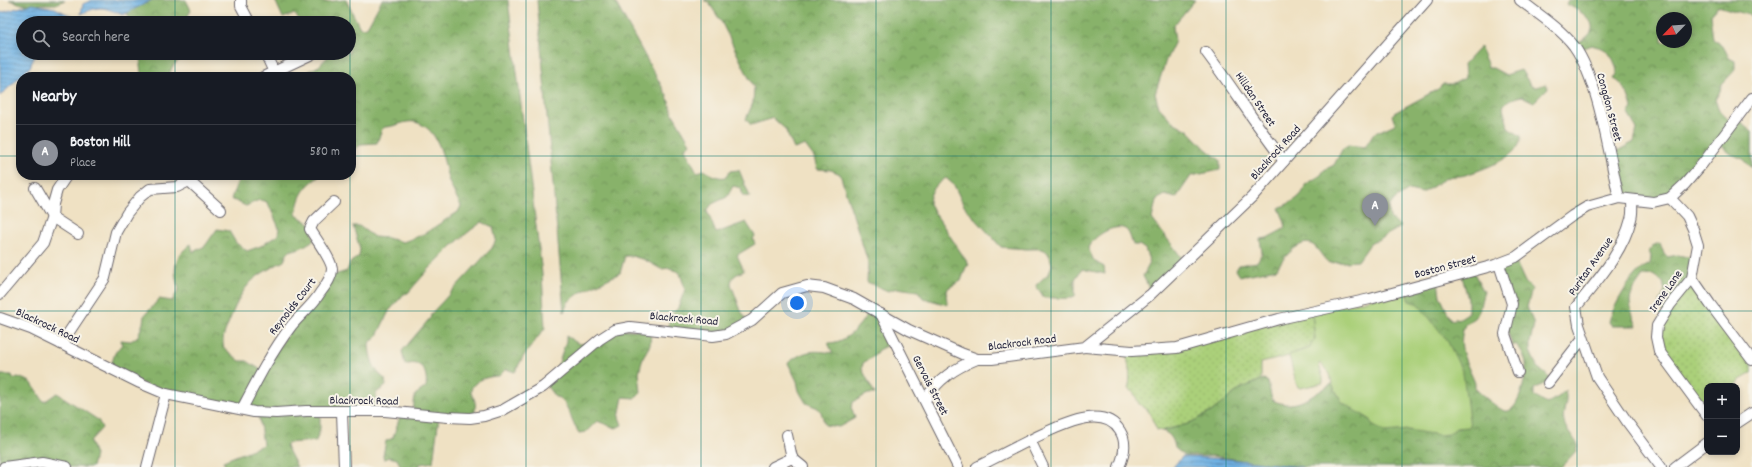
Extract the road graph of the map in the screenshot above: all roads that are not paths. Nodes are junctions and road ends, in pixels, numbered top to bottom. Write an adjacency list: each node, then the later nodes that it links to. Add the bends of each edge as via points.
1 (241, 0): 4 (street)
2 (1427, 0): 10 (street, Blackrock Road)
3 (1520, 0): 15 (street, Congdon Street, via 1560,32 1583,62 1593,88)
4 (246, 16)
5 (1206, 52): 10 (street, Hilldan Street)
6 (268, 60): 8 (street)
7 (299, 60): 8 (street)
8 (274, 72)
9 (1752, 98): 16 (street, via 1703,163)
10 (1284, 161): 29 (street, Blackrock Road, via 1243,206 1175,272)
11 (64, 180): 20 (street, via 55,197)
12 (187, 180): 28 (street, via 177,187 150,189 127,213 116,232 105,278)
13 (192, 180): 19 (street)
14 (34, 188): 20 (street)
15 (1619, 198): 17 (street, Boston Street); 22 (street, Boston Street, via 1587,207 1516,257)
16 (1670, 198): 17 (street, Boston Street, via 1653,202); 23 (street, Irene Lane, via 1686,216 1698,245)
17 (1632, 200): 27 (street, Puritan Avenue, via 1632,217 1624,240 1576,307)
18 (334, 202): 36 (street, Reynolds Court, via 314,221 310,229 329,260 332,267 331,276 317,298 293,324 259,376)
19 (221, 210)
20 (52, 217): 21 (street); 24 (street, via 43,243)
21 (78, 234)
22 (1499, 264): 29 (street, Boston Street, via 1370,299 1278,319 1177,348 1132,351); 32 (street, via 1512,304 1505,334)
23 (1692, 278): 31 (street); 38 (street, Irene Lane, via 1657,326 1656,337 1659,351)
24 (0, 294)
25 (881, 314): 30 (street, Blackrock Road, via 909,330); 35 (street, Gervais Street); 37 (street, Blackrock Road, via 854,299 824,288 807,286 782,293 752,320 726,334 713,336 630,327 614,330 543,388 503,410 484,416 470,418 384,411)
26 (0, 318): 28 (street, Blackrock Road, via 31,329)
27 (1583, 338): 33 (street); 55 (street, Puritan Avenue, via 1597,377)
28 (61, 344): 34 (street, Blackrock Road)
29 (1085, 347): 30 (street, Blackrock Road)
30 (977, 359): 35 (street, via 941,379)
31 (1752, 360)
32 (1518, 372)
33 (1548, 382)
34 (166, 394): 36 (street, Blackrock Road); 47 (street)
35 (925, 400): 51 (street, Gervais Street)
36 (242, 409): 37 (street, Blackrock Road, via 276,414)
37 (342, 412): 48 (street)
38 (1704, 412)
39 (1752, 413): 40 (street)
40 (1740, 421)
41 (788, 435): 44 (street)
42 (1030, 440): 52 (street); 53 (street); 54 (street, via 1078,419 1108,420 1117,426 1123,436 1125,448)
43 (1704, 445): 56 (street)
44 (792, 458): 49 (street); 50 (street)
45 (4, 467): 46 (street, via 42,462)
46 (67, 467)
47 (147, 467)
48 (344, 467)
49 (773, 467)
50 (803, 467)
51 (958, 467)
52 (977, 467)
53 (1043, 467)
54 (1119, 467)
55 (1662, 467)
56 (1675, 467)

